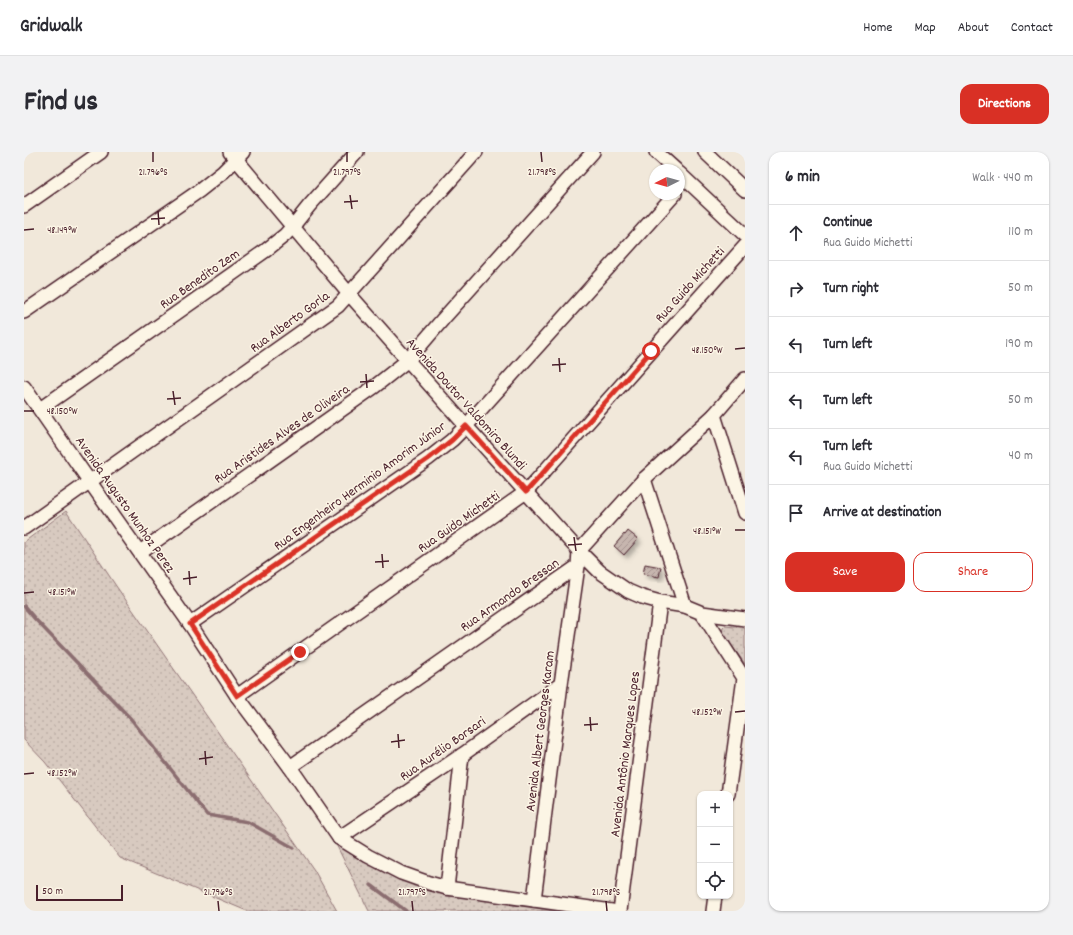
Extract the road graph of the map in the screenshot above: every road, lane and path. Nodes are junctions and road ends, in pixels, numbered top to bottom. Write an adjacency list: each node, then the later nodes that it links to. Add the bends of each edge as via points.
1 (101, 152): 12 (street)
2 (357, 152): 13 (street, Rua Benedito Zem)
3 (476, 152): 16 (street, Rua Alberto Gorla)
4 (593, 152): 18 (street, Rua Aristides Alves de Oliveira)
5 (656, 152): 8 (street)
6 (705, 152): 10 (street)
7 (236, 154): 13 (street, Avenida Doutor Valdomiro Blundi); 17 (street, via 223,172 199,191)
8 (669, 164)
9 (685, 183): 14 (street)
10 (745, 190)
11 (670, 200): 23 (street, Rua Engenheiro Herminio Amorim Júnior)
12 (24, 206)
13 (293, 226): 16 (street, Avenida Doutor Valdomiro Blundi); 21 (street, Rua Benedito Zem, via 265,252)
14 (745, 235)
15 (745, 246): 26 (street, Rua Guido Michetti)
16 (350, 295): 18 (street, Avenida Doutor Valdomiro Blundi); 25 (street, Rua Alberto Gorla, via 314,324)
17 (24, 312)
18 (408, 360): 23 (street, Avenida Doutor Valdomiro Blundi); 30 (street, Rua Aristides Alves de Oliveira, via 374,387)
19 (745, 379): 22 (street)
20 (24, 387): 21 (street, Avenida Augusto Munhoz Perez)
21 (40, 409): 25 (street, Avenida Augusto Munhoz Perez)
22 (714, 415): 24 (street); 27 (street)
23 (466, 426): 26 (street, Avenida Doutor Valdomiro Blundi); 36 (street, Rua Engenheiro Herminio Amorim Júnior, via 428,459)
24 (644, 479): 29 (street); 33 (street)
25 (90, 482): 28 (street, Rua Alberto Gorla); 30 (street, Avenida Augusto Munhoz Perez)
26 (526, 492): 29 (street, Avenida Doutor Valdomiro Blundi); 39 (street, Rua Guido Michetti)
27 (745, 513)
28 (24, 528)
29 (579, 551): 31 (street, Rua Armando Bressan); 32 (street, Avenida Doutor Valdomiro Blundi, via 599,571 628,591)
30 (140, 552): 36 (street, Avenida Augusto Munhoz Perez)
31 (578, 566): 38 (street, Avenida Albert Georges Karam); 41 (street, Rua Armando Bressan)
32 (660, 602): 33 (street, Avenida Doutor Valdomiro Blundi); 48 (street, Avenida Antônio Marques Lopes)
33 (685, 606): 34 (street, Avenida Doutor Valdomiro Blundi)
34 (702, 613): 35 (street, Avenida Doutor Valdomiro Blundi); 37 (street)
35 (745, 619)
36 (190, 624): 39 (street, Avenida Augusto Munhoz Perez)
37 (745, 678): 42 (street)
38 (561, 684): 40 (street, Rua Aurélio Borsari); 46 (street, Avenida Albert Georges Karam)
39 (237, 696): 41 (street, Avenida Augusto Munhoz Perez)
40 (462, 755): 43 (street, Rua Aurélio Borsari); 44 (street)
41 (290, 767): 43 (street, Avenida Augusto Munhoz Perez)
42 (728, 791)
43 (339, 838): 44 (street, Avenida Augusto Munhoz Perez, via 401,873)
44 (447, 888): 46 (street, Avenida Augusto Munhoz Perez)
45 (714, 899): 49 (street)
46 (534, 900): 47 (street, Avenida Augusto Munhoz Perez)
47 (612, 911)
48 (620, 911)
49 (712, 911)

